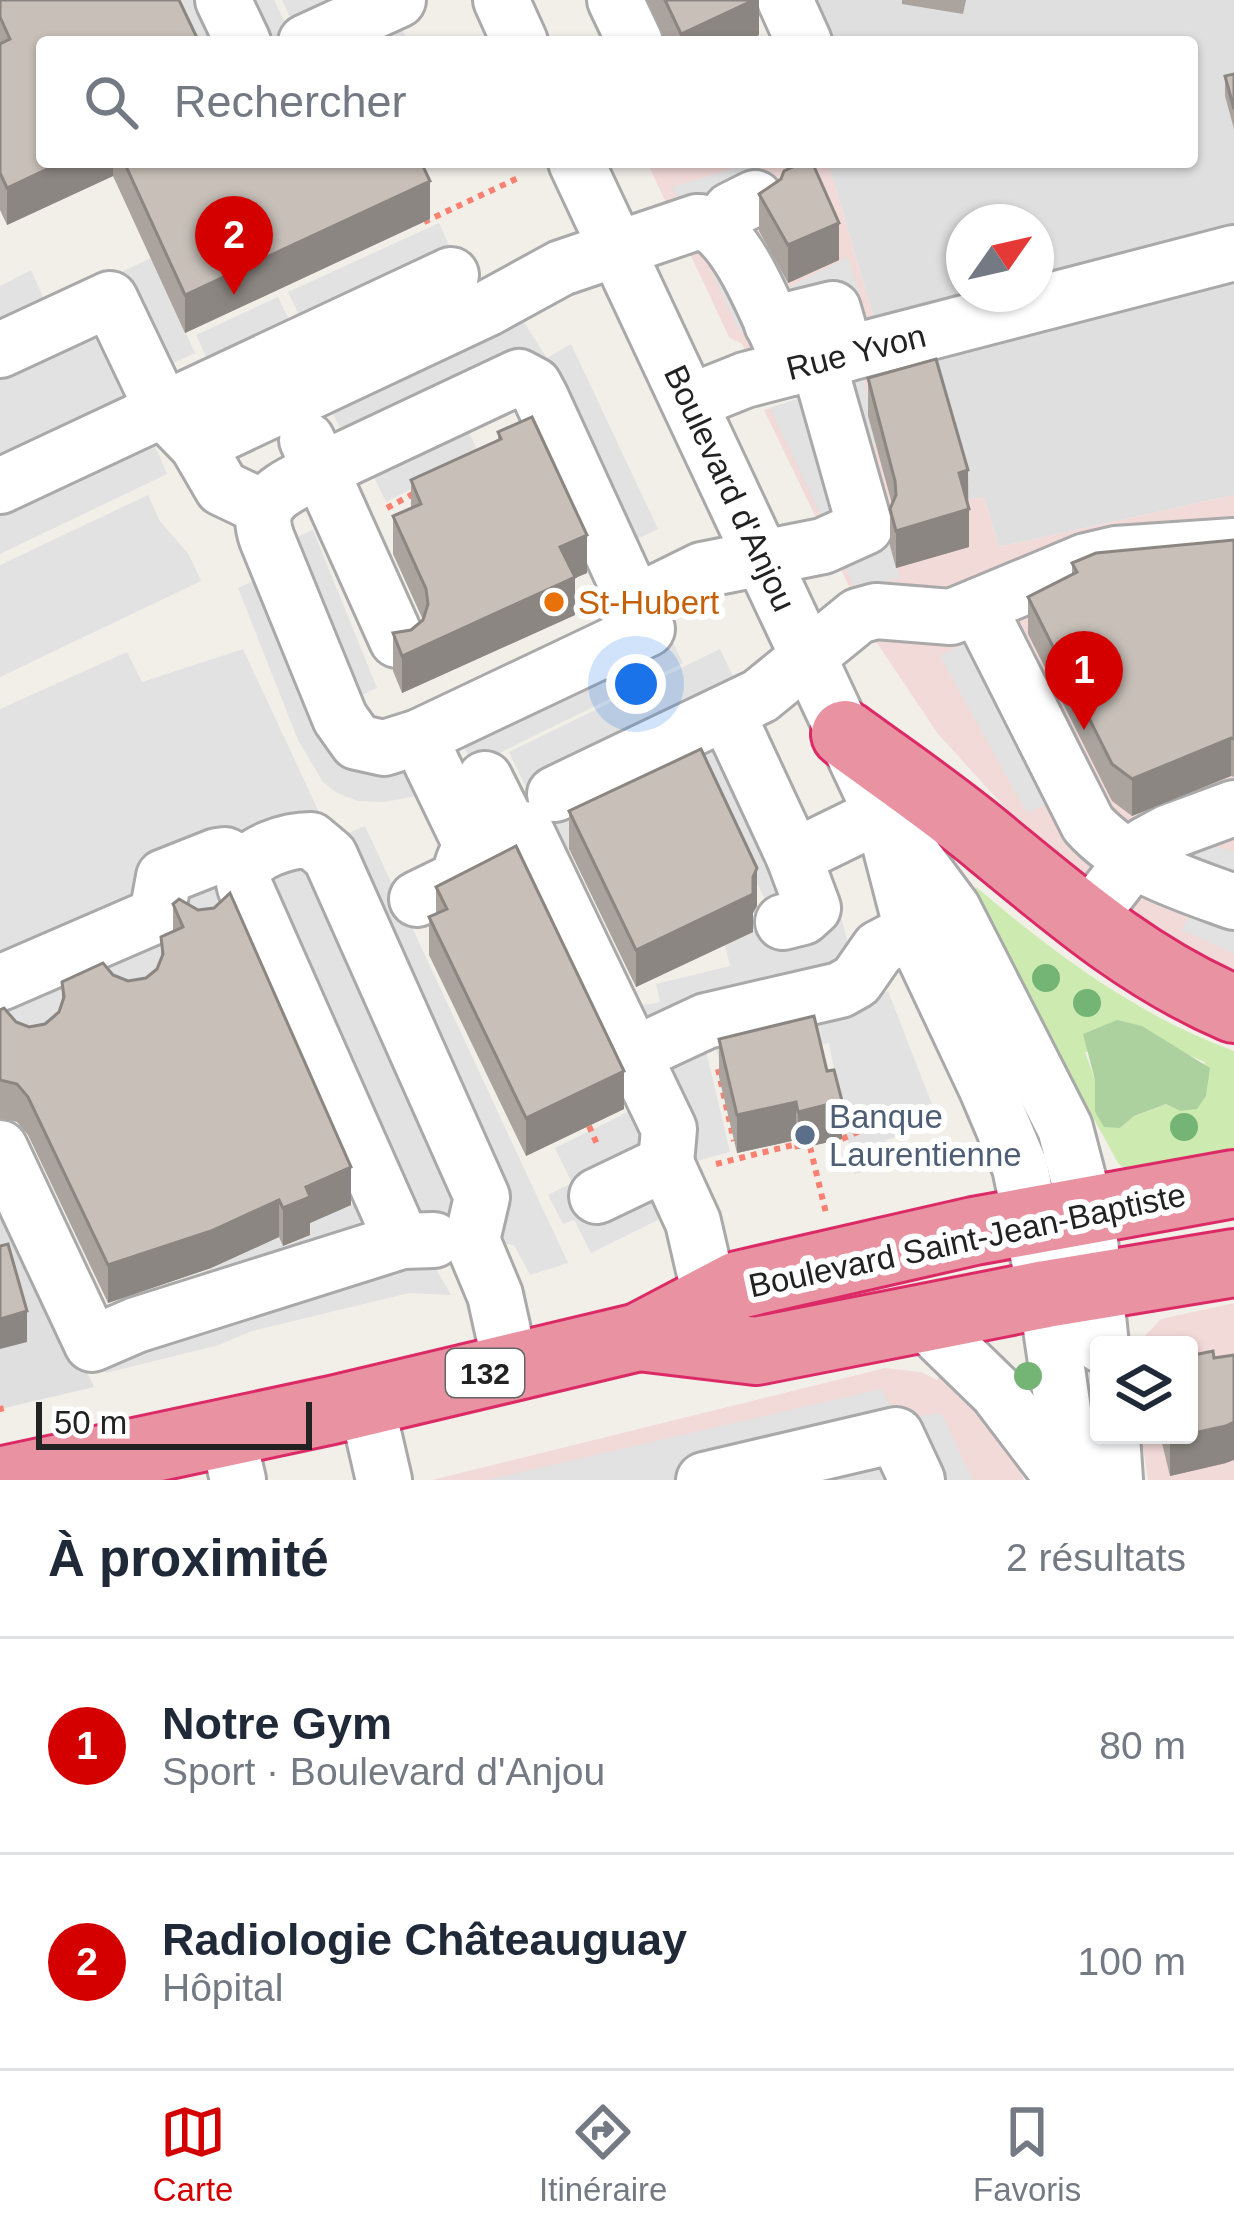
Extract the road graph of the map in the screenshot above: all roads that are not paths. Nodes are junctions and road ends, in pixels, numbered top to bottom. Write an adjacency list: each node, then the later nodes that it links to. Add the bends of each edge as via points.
1 (223, 0): 6 (street)
2 (398, 0): 7 (street)
3 (501, 0): 8 (street)
4 (615, 0): 9 (street)
5 (785, 0): 10 (street)
6 (240, 36)
7 (319, 36)
8 (517, 36)
9 (632, 36)
10 (801, 36)
11 (588, 168): 12 (street, Boulevard d'Anjou)
12 (617, 250): 16 (street, via 736,213 733,246); 17 (street, via 561,268 488,308); 18 (street, Boulevard d'Anjou)
13 (1234, 254): 16 (street, Rue Yvon)
14 (451, 275): 17 (street)
15 (0, 350): 19 (street, via 110,299)
16 (807, 352): 18 (street, Rue Yvon); 24 (street, via 856,435 874,525)
17 (281, 381): 19 (street); 20 (street)
18 (690, 403): 24 (street, Boulevard d'Anjou)
19 (180, 428): 21 (street); 22 (street, via 222,488)
20 (321, 470): 22 (street); 25 (street, via 510,379 527,379); 27 (street)
21 (0, 486)
22 (264, 508): 30 (street, via 267,539)
23 (1234, 546): 26 (street, via 1086,561)
24 (763, 558): 25 (street, via 702,570); 28 (street, Boulevard d'Anjou)
25 (635, 599): 30 (street); 32 (street, via 647,629)
26 (978, 607): 28 (street, via 951,617 858,616); 39 (street, via 1088,824)
27 (397, 640)
28 (808, 656): 29 (street); 31 (street, Boulevard d'Anjou)
29 (727, 713): 34 (street); 38 (street)
30 (348, 733): 32 (street, via 384,748)
31 (844, 734): 36 (street, Boulevard d'Anjou); 45 (highway)
32 (419, 737): 37 (street)
33 (485, 779): 37 (street)
34 (555, 794)
35 (1234, 808): 39 (street, via 1168,832)
36 (882, 814): 38 (street); 43 (street, Boulevard d'Anjou)
37 (494, 854): 41 (street, via 464,860 458,879); 51 (street, via 525,829)
38 (794, 857): 44 (street, via 813,908)
39 (1132, 859): 42 (street); 45 (street)
40 (244, 865): 46 (street, via 225,855 191,894 164,877 157,915); 57 (street, via 245,886); 58 (street, via 297,840 311,840 329,856 482,1197)
41 (417, 899)
42 (1234, 902)
43 (933, 920): 51 (street, via 879,948 840,991 706,1021); 56 (street, Boulevard d'Anjou, via 1014,1150)
44 (783, 922)
45 (1085, 922): 49 (highway)
46 (108, 936): 47 (street); 48 (street)
47 (4, 981): 50 (street)
48 (132, 988)
49 (1234, 1009)
50 (33, 1033)
51 (633, 1055): 53 (street)
52 (0, 1148): 57 (street, via 92,1344)
53 (682, 1166): 55 (street); 62 (street)
54 (1234, 1184): 56 (highway, Boulevard Saint-Jean-Baptiste / 132)
55 (597, 1196)
56 (1060, 1217): 60 (street, Boulevard d'Anjou); 62 (highway, Boulevard Saint-Jean-Baptiste / 132, via 738,1285)
57 (402, 1240): 58 (street)
58 (472, 1240): 63 (street)
59 (1234, 1263): 60 (highway, Boulevard Saint-Jean-Baptiste / 132)
60 (1081, 1308): 61 (highway, Boulevard Saint-Jean-Baptiste / 132); 73 (street, Boulevard d'Anjou, via 1068,1444)
61 (920, 1317): 62 (highway, Boulevard Saint-Jean-Baptiste / 132, via 756,1351); 72 (street, via 997,1392)
62 (716, 1323): 63 (highway, Boulevard Saint-Jean-Baptiste / 132)
63 (511, 1367): 64 (highway, Boulevard Saint-Jean-Baptiste / 132)
64 (349, 1406): 66 (highway, Boulevard Saint-Jean-Baptiste / 132); 68 (street); 69 (street)
65 (1113, 1444): 74 (street)
66 (232, 1456): 67 (highway, Boulevard Saint-Jean-Baptiste / 132)
67 (4, 1480)
68 (348, 1480)
69 (384, 1480)
70 (704, 1480): 71 (street, via 896,1435)
71 (917, 1480)
72 (1064, 1480)
73 (1080, 1480)
74 (1115, 1480)

